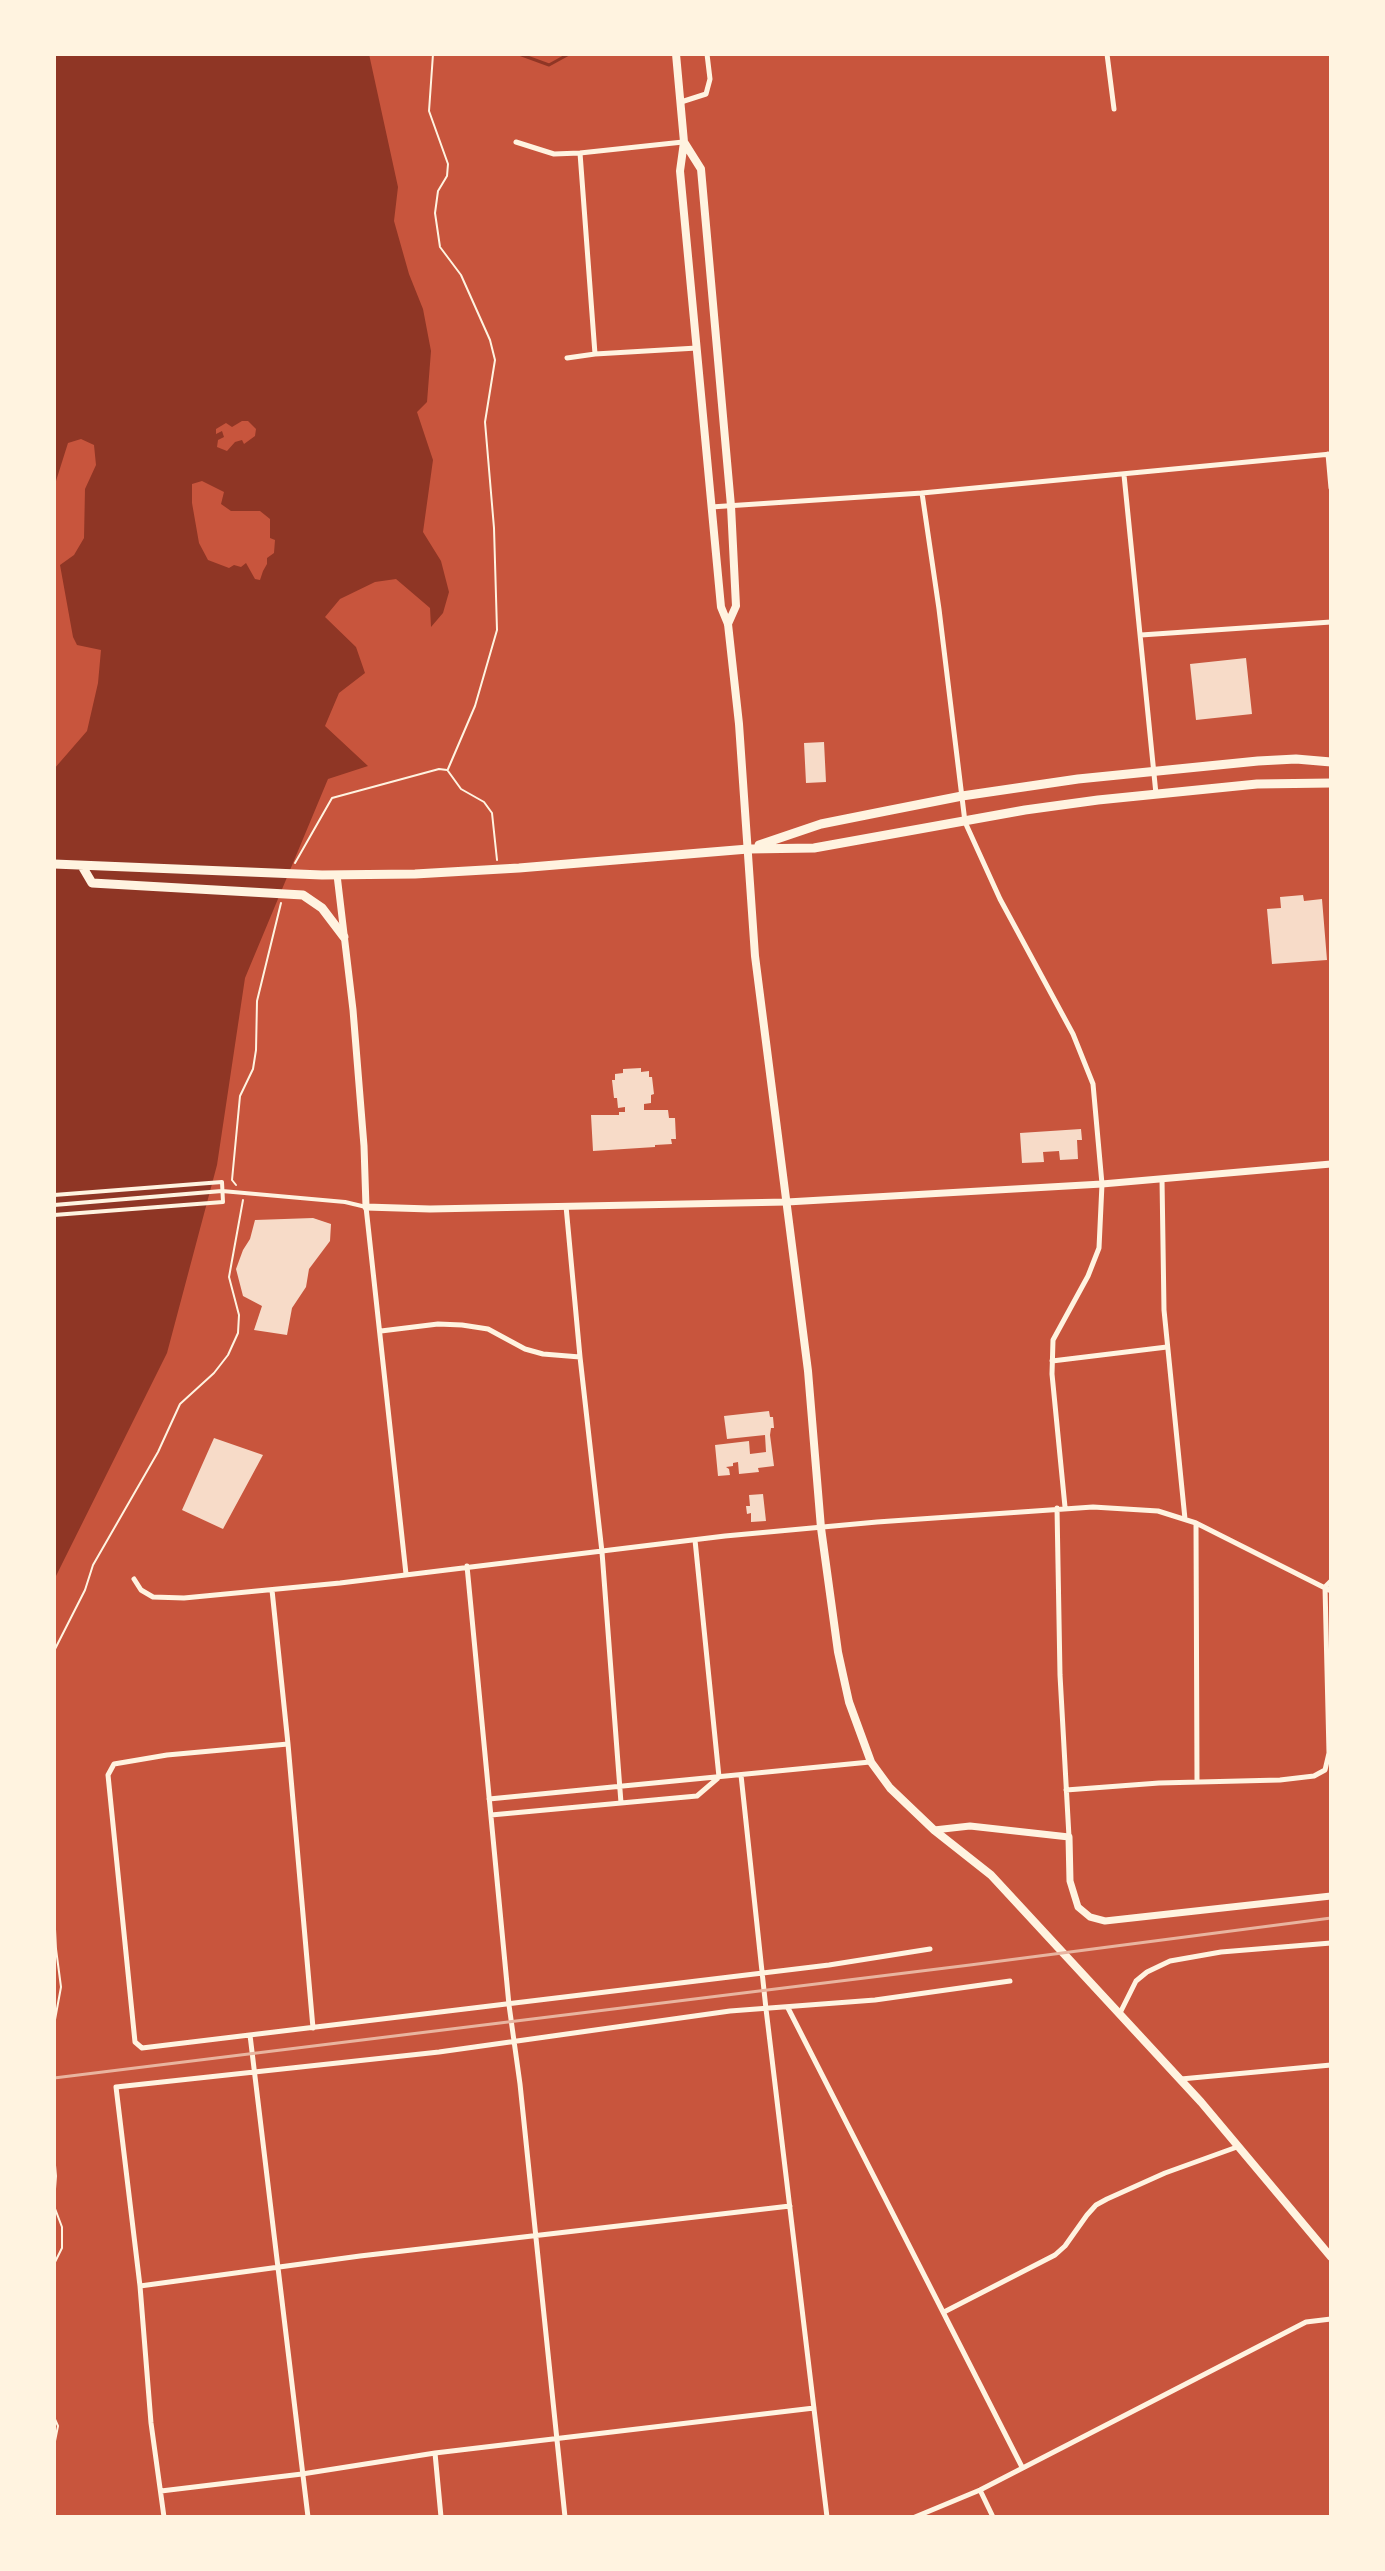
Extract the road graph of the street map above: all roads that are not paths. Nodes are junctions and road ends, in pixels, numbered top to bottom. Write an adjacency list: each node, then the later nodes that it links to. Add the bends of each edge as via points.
1 (676, 54): 4 (main road)
2 (707, 54): 4 (street, via 706,94)
3 (1107, 54): 5 (street)
4 (680, 102): 7 (main road)
5 (1114, 109)
6 (516, 142): 8 (street, via 554,154)
7 (684, 142): 8 (street); 9 (main road, via 680,171); 16 (main road, via 701,169)
8 (580, 153): 10 (street)
9 (697, 348): 10 (street); 17 (main road)
10 (595, 354): 11 (street)
11 (567, 358)
12 (1330, 454): 13 (street); 14 (street)
13 (1124, 475): 15 (street); 20 (street)
14 (1331, 488)
15 (922, 493): 16 (street); 25 (street)
16 (731, 506): 17 (street); 19 (main road, via 736,606)
17 (711, 507): 19 (main road, via 721,607)
18 (1331, 622): 20 (street)
19 (728, 624): 27 (main road)
20 (1141, 635): 22 (street)
21 (1331, 762): 22 (main road, via 1296,759)
22 (1154, 770): 24 (street); 25 (main road)
23 (1331, 783): 24 (main road)
24 (1156, 794): 26 (main road)
25 (962, 796): 26 (street); 27 (main road, via 821,824)
26 (965, 822): 27 (main road, via 814,848); 34 (street, via 1085,1058 1093,1084)
27 (748, 849): 30 (main road, via 498,869); 36 (main road, via 755,956)
28 (54, 864): 29 (main road)
29 (82, 866): 30 (main road); 31 (main road, via 92,883 303,895 322,908)
30 (337, 875): 31 (street)
31 (344, 937): 39 (street)
32 (1331, 1164): 33 (street)
33 (1162, 1179): 34 (street); 42 (street)
34 (1102, 1184): 36 (street); 44 (street, via 1096,1259 1058,1327)
35 (54, 1195): 40 (street, via 222,1182 223,1202)
36 (787, 1202): 38 (street); 49 (main road)
37 (54, 1205): 39 (street, via 222,1191)
38 (566, 1206): 39 (street); 43 (street)
39 (366, 1207): 41 (street)
40 (54, 1215)
41 (381, 1331): 43 (street, via 462,1325 488,1329 534,1351); 53 (street)
42 (1167, 1347): 44 (street); 47 (street)
43 (580, 1357): 51 (street)
44 (1052, 1361): 45 (street)
45 (1065, 1507): 46 (street); 47 (street, via 1132,1508)
46 (1057, 1508): 49 (street); 64 (street)
47 (1185, 1519): 48 (street)
48 (1196, 1523): 56 (street); 62 (street)
49 (821, 1528): 50 (street); 59 (main road, via 843,1677)
50 (695, 1540): 51 (street); 61 (street)
51 (602, 1552): 52 (street); 63 (street)
52 (467, 1566): 53 (street); 65 (street)
53 (406, 1574): 57 (street)
54 (134, 1579): 57 (street, via 153,1597)
55 (1331, 1581): 56 (street)
56 (1328, 1589): 62 (street, via 1325,1770 1280,1780)
57 (272, 1590): 58 (street)
58 (288, 1744): 79 (street); 80 (street, via 114,1764 108,1775 135,2042 142,2048)
59 (871, 1762): 60 (street); 68 (main road)
60 (741, 1775): 61 (street); 73 (street)
61 (719, 1777): 63 (street); 66 (street, via 697,1796)
62 (1197, 1782): 64 (street)
63 (620, 1786): 65 (street); 66 (street)
64 (1066, 1790): 69 (street)
65 (489, 1799): 67 (street)
66 (621, 1803): 67 (street)
67 (491, 1815): 75 (street)
68 (934, 1830): 69 (street, via 970,1826); 78 (main road, via 991,1875)
69 (1069, 1837): 70 (street, via 1070,1881 1078,1907 1105,1921)
70 (1331, 1896)
71 (1331, 1943): 78 (street, via 1170,1961 1136,1981)
72 (930, 1949): 73 (street)
73 (763, 1973): 75 (street); 77 (street)
74 (1010, 1981): 76 (street)
75 (509, 2005): 79 (street); 81 (street)
76 (788, 2008): 77 (street); 91 (street)
77 (766, 2009): 81 (street); 86 (street)
78 (1120, 2014): 84 (main road)
79 (313, 2028): 80 (street)
80 (250, 2035): 83 (street)
81 (512, 2043): 83 (street); 87 (street)
82 (1331, 2065): 84 (street)
83 (254, 2073): 89 (street); 90 (street, via 116,2087)
84 (1180, 2079): 85 (main road)
85 (1238, 2147): 88 (main road); 91 (street, via 1107,2199 1055,2255)
86 (790, 2206): 87 (street); 93 (street)
87 (534, 2237): 89 (street); 94 (street)
88 (1331, 2257)
89 (278, 2268): 90 (street); 97 (street)
90 (140, 2286): 99 (street)
91 (944, 2312): 96 (street)
92 (1331, 2319): 96 (street, via 1306,2322)
93 (814, 2408): 94 (street); 104 (street)
94 (557, 2439): 95 (street); 103 (street)
95 (435, 2453): 97 (street); 102 (street)
96 (1022, 2467): 98 (street)
97 (302, 2474): 99 (street); 101 (street)
98 (980, 2490): 105 (street); 106 (street)
99 (161, 2491): 100 (street)
100 (164, 2517)
101 (308, 2517)
102 (441, 2517)
103 (565, 2517)
104 (827, 2517)
105 (915, 2517)
106 (993, 2517)

